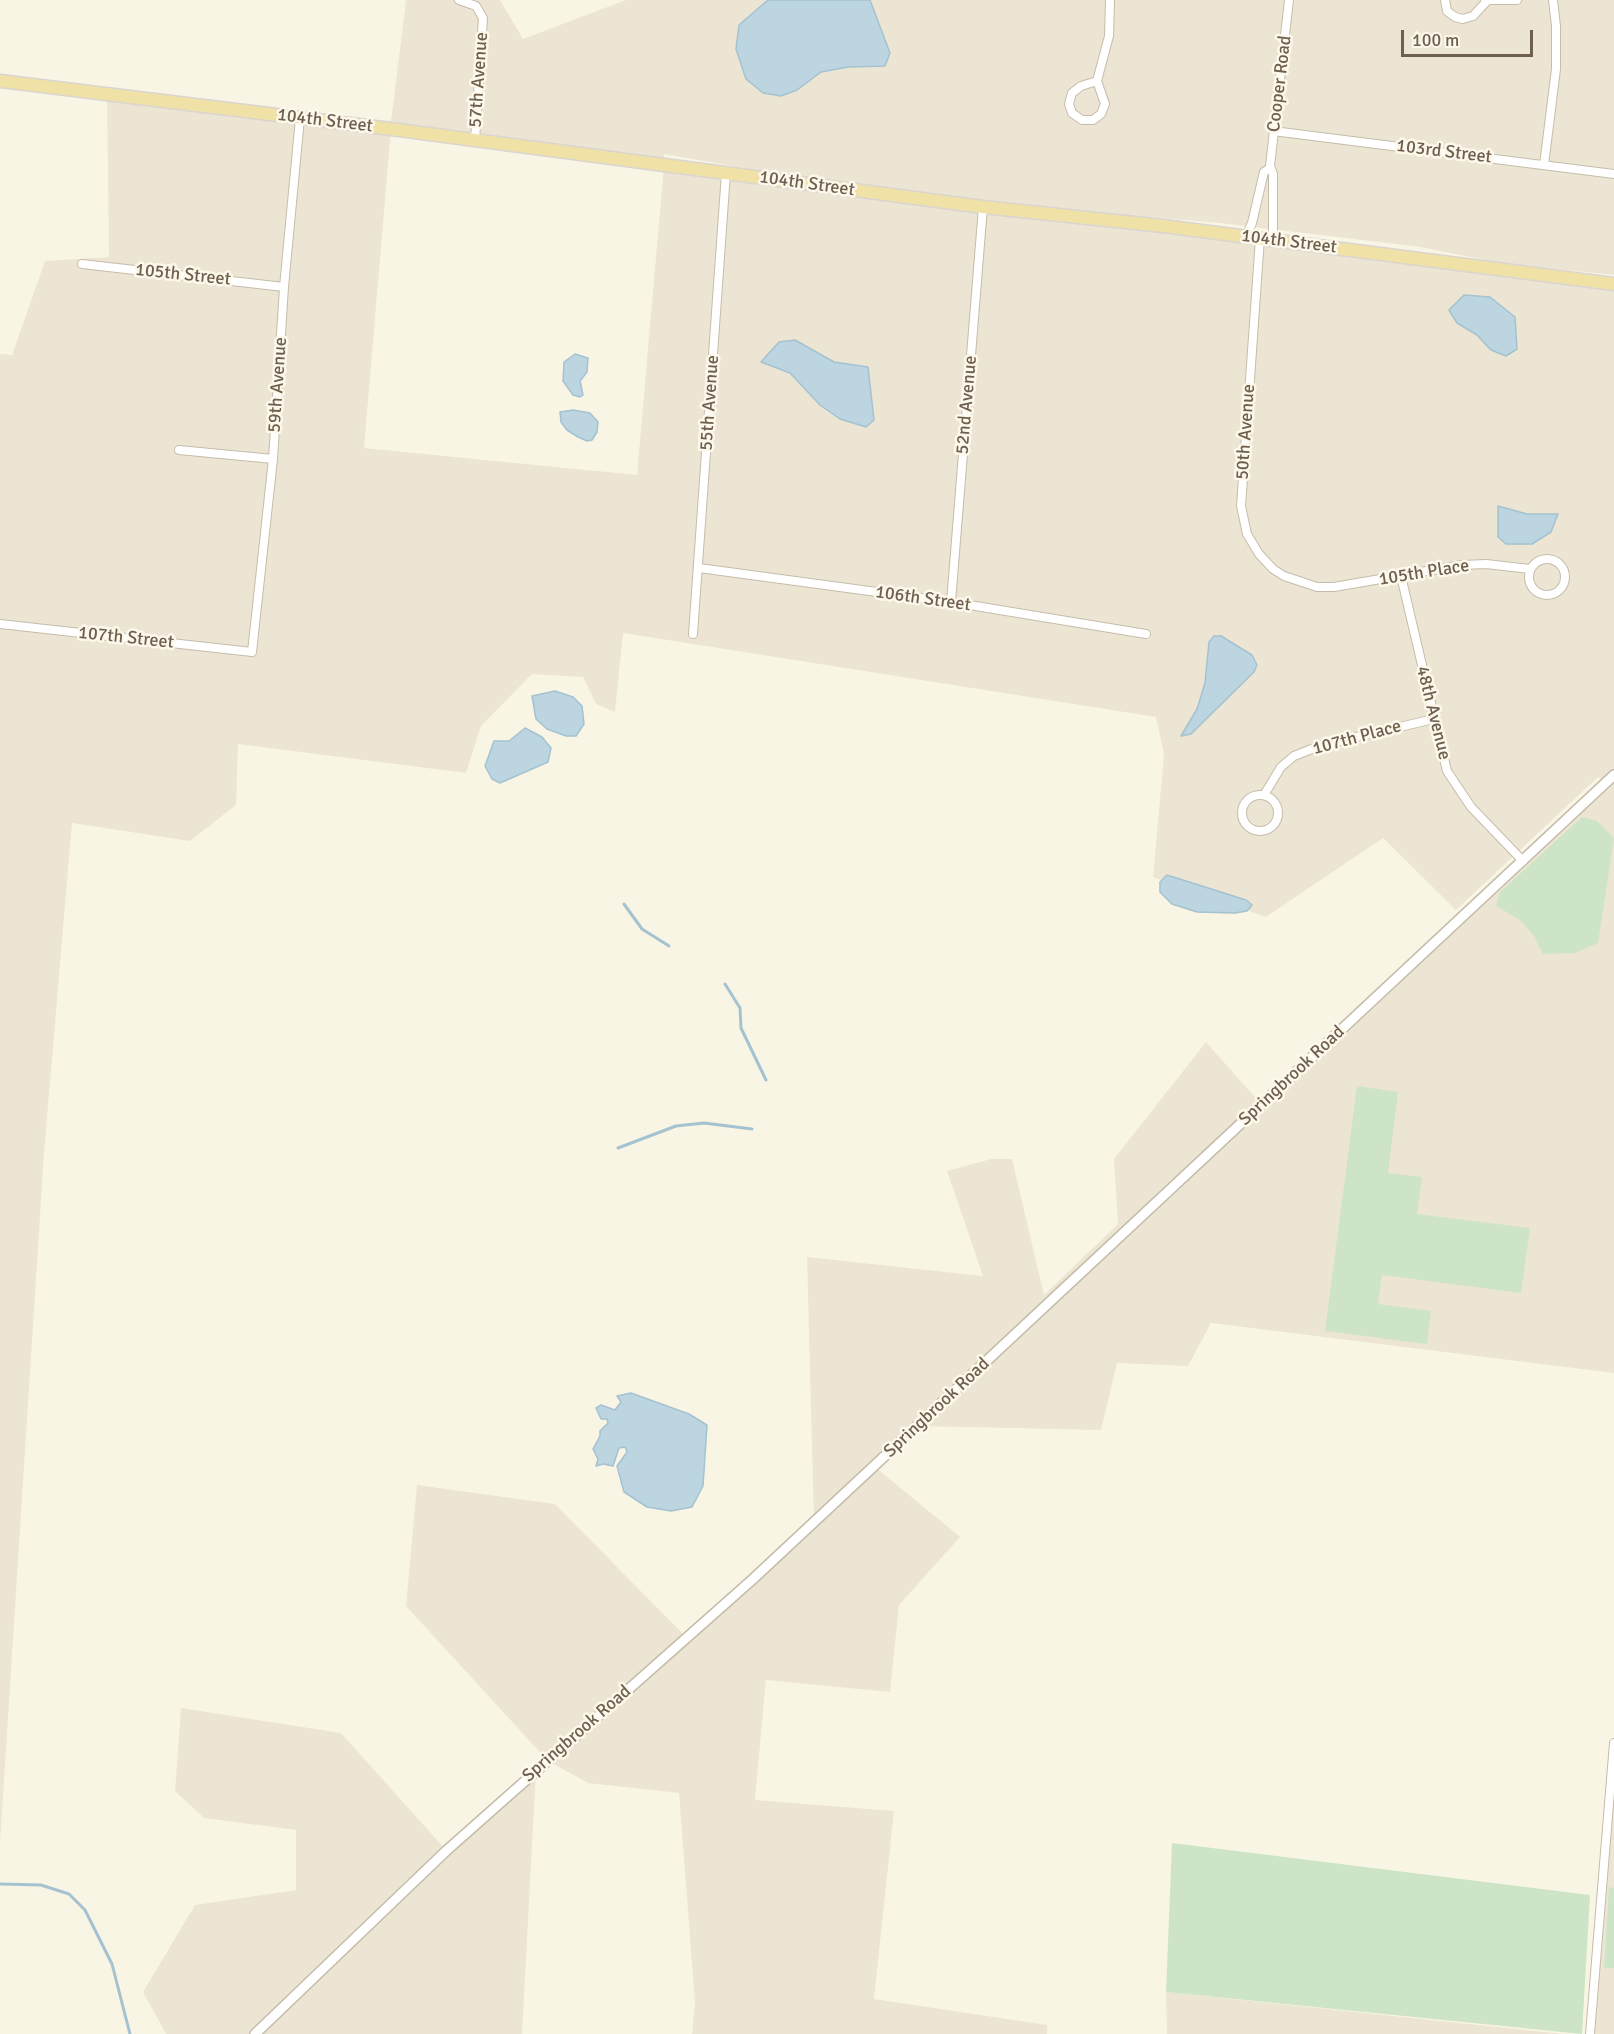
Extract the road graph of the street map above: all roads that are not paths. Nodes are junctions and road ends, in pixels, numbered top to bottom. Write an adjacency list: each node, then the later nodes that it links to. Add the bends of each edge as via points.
1 (459, 0): 12 (street, 57th Avenue, via 476,6 483,18)
2 (1110, 0): 9 (street, via 1109,36)
3 (1289, 0): 11 (street, Cooper Road)
4 (1445, 0): 7 (street, via 1447,11 1463,20 1473,16)
5 (1517, 0): 7 (street)
6 (1553, 0): 13 (street, via 1556,69)
7 (1486, 1)
8 (0, 81): 10 (main road, 104th Street)
9 (1097, 81): 9 (street, via 1072,93 1072,113 1082,120 1093,120 1105,104)
10 (300, 118): 12 (main road, 104th Street); 22 (street, 59th Avenue)
11 (1273, 131): 13 (street, 103rd Street); 14 (street, Cooper Road)
12 (475, 140): 15 (main road, 104th Street)
13 (1544, 165): 16 (street, 103rd Street)
14 (1270, 168): 18 (street, Cooper Road, via 1264,172); 19 (street, Cooper Road, via 1273,174)
15 (726, 173): 17 (main road, 104th Street); 25 (street, 55th Avenue)
16 (1614, 174)
17 (983, 207): 18 (main road, 104th Street); 29 (street, 52nd Avenue)
18 (1246, 236): 19 (main road, 104th Street)
19 (1266, 239): 21 (main road, 104th Street); 28 (street, 50th Avenue, via 1241,506 1253,545 1273,569)
20 (82, 264): 22 (street, 105th Street)
21 (1614, 284)
22 (284, 287): 24 (street, 59th Avenue)
23 (179, 450): 24 (street)
24 (273, 459): 33 (street, 59th Avenue)
25 (699, 568): 29 (street, 106th Street); 31 (street, 55th Avenue)
26 (1530, 570): 26 (street, 105th Place, via 1539,561 1557,561 1565,571 1565,584 1557,593 1540,594 1531,587); 27 (street, 105th Place, via 1474,564)
27 (1401, 576): 28 (street, 105th Place); 34 (street, 48th Avenue)
28 (1317, 587)
29 (951, 602): 32 (street, 106th Street)
30 (0, 624): 33 (street, 107th Street)
31 (693, 634)
32 (1146, 634)
33 (252, 652)
34 (1434, 719): 36 (street, 107th Place, via 1322,745 1294,756 1281,767); 37 (street, 48th Avenue, via 1447,771 1471,807)
35 (1614, 775): 37 (street, Springbrook Road)
36 (1264, 795): 36 (street, 107th Place, via 1252,796 1242,810 1244,822 1253,830 1270,828 1277,818 1274,802)
37 (1523, 861): 40 (street, Springbrook Road, via 753,1579 446,1851)
38 (1614, 1743): 39 (street)
39 (1612, 1797): 41 (street)
40 (255, 2034)
41 (1590, 2034)

